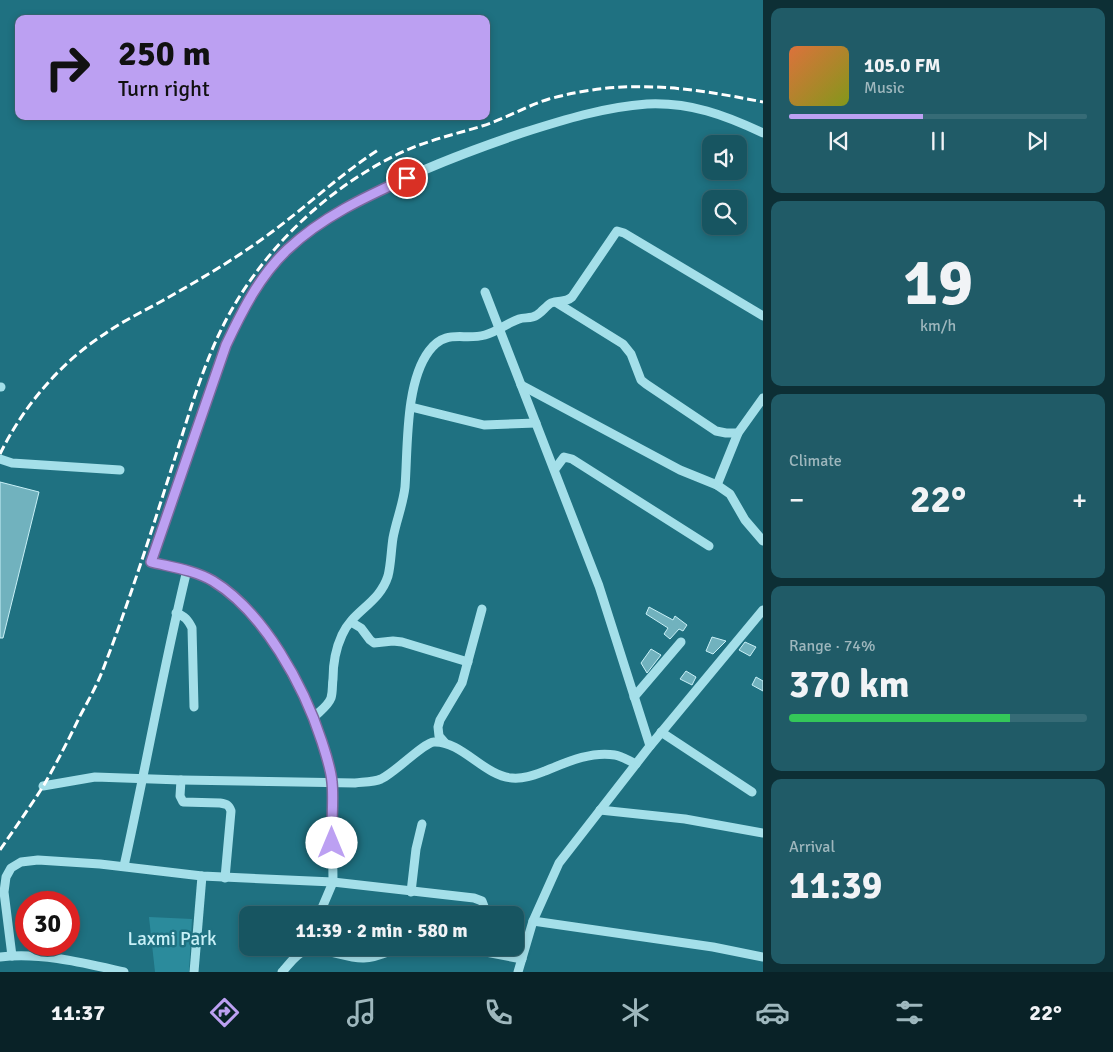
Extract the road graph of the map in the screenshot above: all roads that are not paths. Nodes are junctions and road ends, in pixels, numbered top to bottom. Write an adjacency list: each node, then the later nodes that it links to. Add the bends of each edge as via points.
1 (763, 133): 17 (street, via 731,118 691,106 648,104 599,111 492,143 437,164 323,221 288,249 263,278 241,312 226,345 151,562)
2 (486, 292): 5 (street)
3 (555, 302): 4 (street, via 572,297 617,231); 5 (street, via 538,315 520,318); 10 (street, via 623,344 646,384 716,431)
4 (763, 316)
5 (500, 328): 6 (street); 8 (street, via 483,336 458,336 437,342 429,351 415,381)
6 (521, 385): 9 (street); 14 (street, via 680,470)
7 (763, 398): 10 (street)
8 (411, 407): 9 (street, via 484,425); 23 (street, via 402,506 388,574 382,591)
9 (536, 423): 12 (street)
10 (738, 433): 14 (street)
11 (0, 459): 13 (street, via 12,463)
12 (554, 469): 16 (street, via 564,457 572,459); 26 (street, via 599,586)
13 (120, 470)
14 (717, 486): 15 (street, via 730,494 745,520)
15 (763, 541)
16 (709, 546)
17 (187, 570): 21 (street); 28 (street, via 211,580 230,593 257,621 273,642)
18 (763, 603): 22 (street)
19 (482, 610): 25 (street)
20 (763, 610): 22 (street)
21 (176, 613): 27 (street, via 184,616 192,628); 33 (street)
22 (756, 618): 29 (street)
23 (351, 622): 25 (street, via 374,643 393,640); 28 (street, via 342,634 336,653 331,698)
24 (681, 642): 26 (street)
25 (468, 662): 30 (street, via 462,682 438,727 439,736)
26 (634, 697): 31 (street)
27 (194, 707)
28 (314, 717): 35 (street)
29 (661, 732): 31 (street); 37 (street)
30 (445, 743): 32 (street, via 510,778 535,775 577,758 598,754 616,755); 35 (street, via 432,742 421,748 381,779)
31 (650, 746): 32 (street)
32 (636, 764): 38 (street)
33 (143, 779): 34 (street); 36 (street, via 95,777); 41 (street)
34 (181, 780): 35 (street); 43 (street, via 183,802 229,806)
35 (332, 782): 44 (street)
36 (43, 786)
37 (752, 792)
38 (600, 810): 40 (street, via 685,819); 48 (street, via 559,863)
39 (422, 824): 45 (street)
40 (763, 833)
41 (124, 866): 42 (street); 49 (street, via 38,860 21,862 11,868 4,892)
42 (202, 876): 43 (street); 58 (street)
43 (225, 878): 44 (street)
44 (333, 882): 45 (street); 46 (street)
45 (411, 892): 47 (street, via 474,898)
46 (323, 906)
47 (484, 906)
48 (533, 921): 55 (street); 56 (street)
49 (12, 956): 54 (street); 57 (street, via 48,957)
50 (297, 956): 59 (street)
51 (353, 956): 52 (street)
52 (375, 956)
53 (510, 956): 56 (street)
54 (0, 957)
55 (763, 957)
56 (522, 959): 60 (street)
57 (124, 972)
58 (194, 972)
59 (282, 972)
60 (518, 972)

